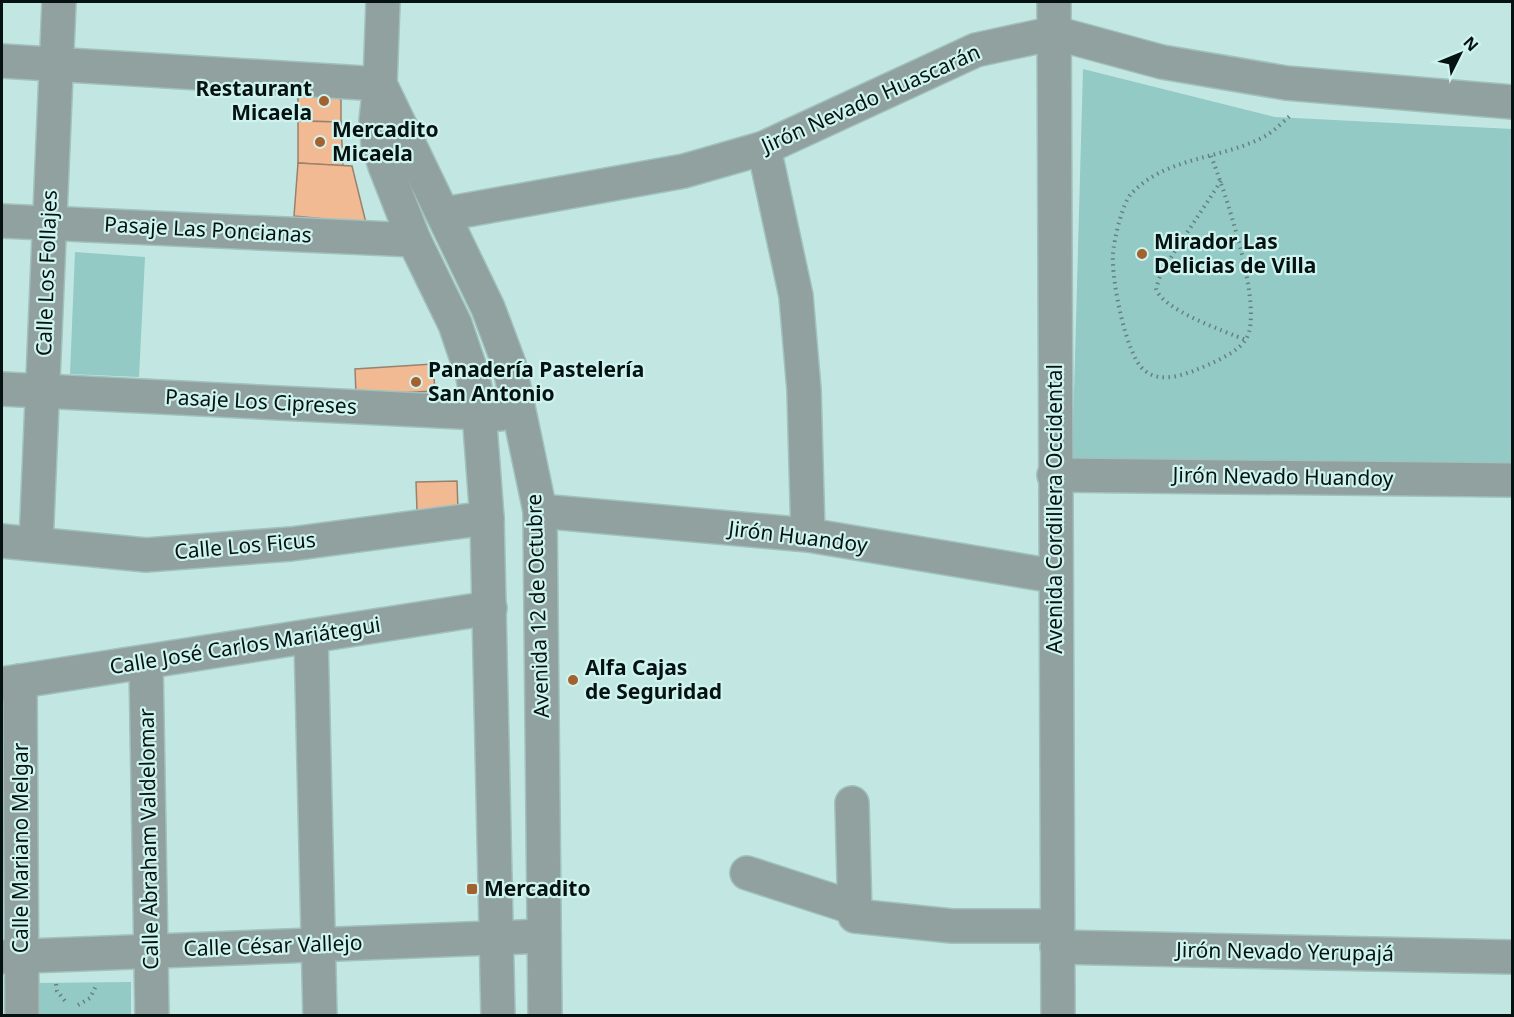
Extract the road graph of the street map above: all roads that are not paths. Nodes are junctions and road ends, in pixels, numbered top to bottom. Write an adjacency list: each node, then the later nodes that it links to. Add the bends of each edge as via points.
1 (59, 2): 5 (street, Calle Los Follajes)
2 (383, 2): 6 (street, Avenida 12 de Octubre)
3 (1054, 17): 7 (street, Jirón Nevado Huascarán, via 1162,62 1295,84); 8 (street, Jirón Nevado Huascarán); 17 (street, Avenida Cordillera Occidental)
4 (2, 61): 5 (street)
5 (56, 64): 6 (street); 11 (street, Calle Los Follajes)
6 (380, 84): 9 (street, Avenida 12 de Octubre); 12 (street, Avenida 12 de Octubre, via 378,143)
7 (1512, 102)
8 (764, 148): 9 (street, Jirón Nevado Huascarán, via 684,171); 21 (street, via 796,296 804,390)
9 (445, 214): 16 (street, Avenida 12 de Octubre, via 488,308 509,364)
10 (2, 221): 11 (street, Pasaje Las Poncianas)
11 (49, 223): 12 (street, Pasaje Las Poncianas); 14 (street, Calle Los Follajes)
12 (414, 240): 15 (street, Avenida 12 de Octubre, via 455,324 473,377)
13 (2, 389): 14 (street, Pasaje Los Cipreses)
14 (42, 391): 15 (street, Pasaje Los Cipreses); 23 (street, Calle Los Follajes)
15 (479, 412): 16 (street, Pasaje Los Cipreses); 20 (street, Avenida 12 de Octubre)
16 (521, 415): 19 (street, Avenida 12 de Octubre)
17 (1054, 475): 18 (street, Jirón Nevado Huandoy); 24 (street, Avenida Cordillera Occidental)
18 (1512, 480)
19 (540, 511): 21 (street, Jirón Huandoy); 32 (street, Avenida 12 de Octubre)
20 (488, 518): 23 (street, Calle Los Ficus, via 291,544 146,555); 25 (street, Avenida 12 de Octubre)
21 (808, 535): 24 (street, Jirón Huandoy)
22 (2, 541): 23 (street, Calle Los Ficus)
23 (36, 544)
24 (1054, 576): 33 (street, Avenida Cordillera Occidental)
25 (489, 608): 26 (street, Calle José Carlos Mariátegui); 34 (street, Avenida 12 de Octubre)
26 (311, 636): 27 (street, Calle José Carlos Mariátegui); 35 (street)
27 (146, 662): 28 (street, Calle José Carlos Mariátegui); 36 (street, Calle Abraham Valdelomar)
28 (11, 683): 37 (street, Calle Mariano Melgar)
29 (852, 804): 31 (street)
30 (747, 873): 31 (street)
31 (855, 908): 33 (street, Jirón Nevado Yerupajá, via 855,916)
32 (544, 936): 34 (street, Calle César Vallejo); 43 (street, Avenida 12 de Octubre)
33 (1057, 936): 38 (street, Jirón Nevado Yerupajá); 44 (street, Avenida Cordillera Occidental)
34 (496, 937): 35 (street, Calle César Vallejo); 42 (street, Avenida 12 de Octubre)
35 (318, 945): 36 (street, Calle César Vallejo); 41 (street)
36 (151, 951): 37 (street, Calle César Vallejo); 40 (street, Calle Abraham Valdelomar)
37 (12, 957): 39 (street, Calle Mariano Melgar)
38 (1512, 957)
39 (22, 1016)
40 (152, 1016)
41 (320, 1016)
42 (498, 1016)
43 (544, 1016)
44 (1058, 1016)

